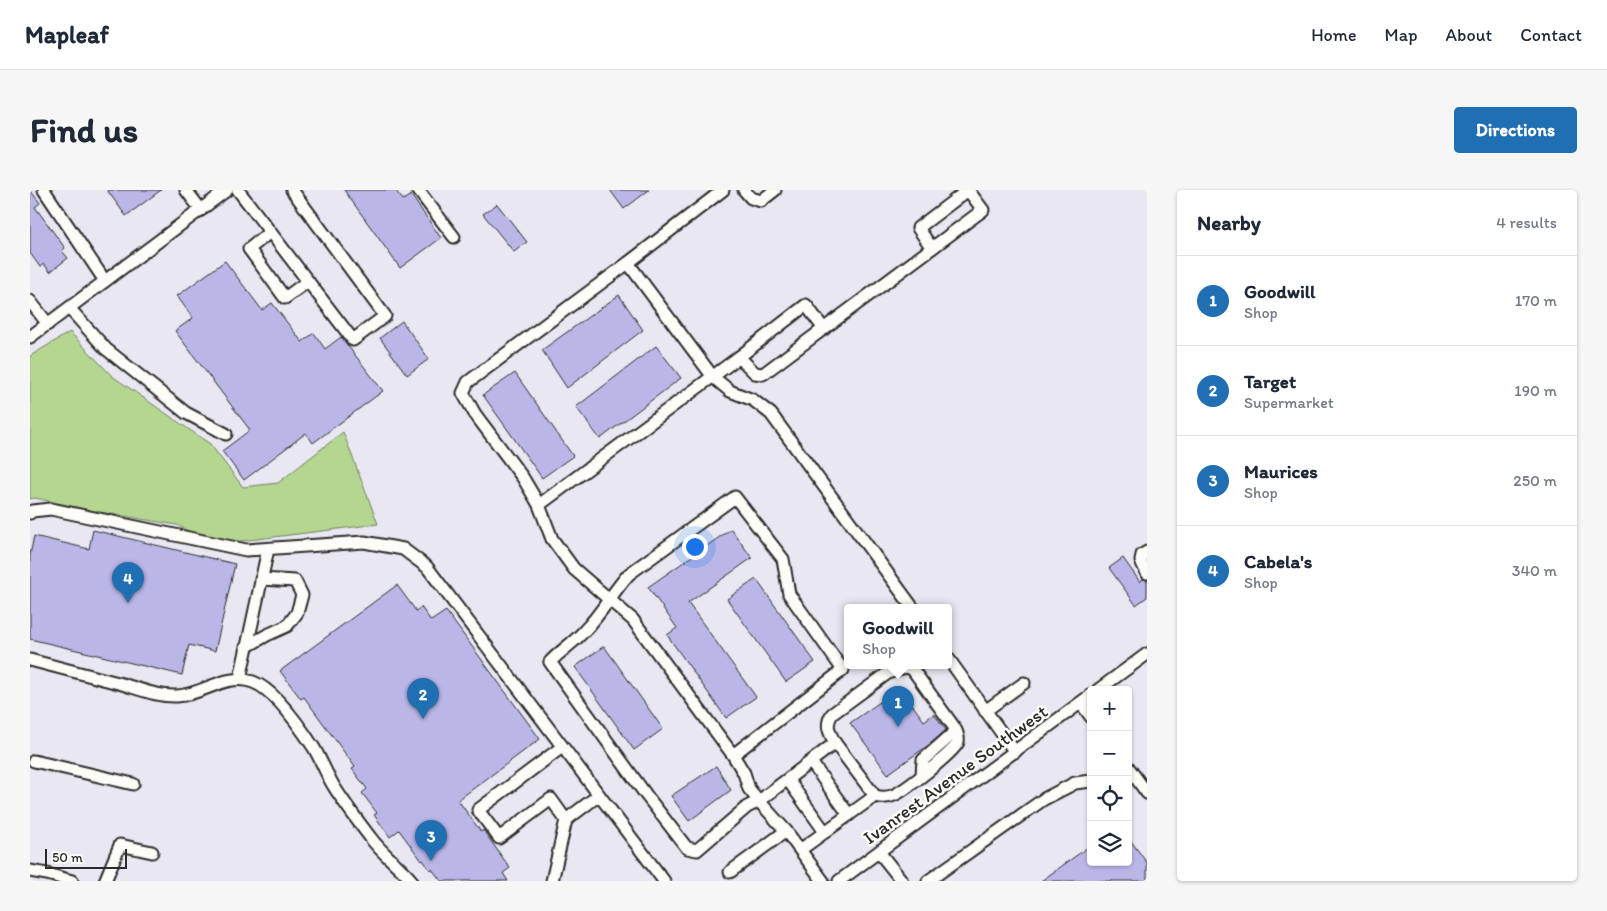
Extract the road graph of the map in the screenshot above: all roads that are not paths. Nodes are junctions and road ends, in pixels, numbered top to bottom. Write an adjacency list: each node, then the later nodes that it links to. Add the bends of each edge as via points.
1 (44, 190): 16 (street)
2 (186, 190): 11 (street)
3 (227, 190): 11 (street)
4 (238, 190): 12 (street)
5 (292, 190): 17 (street, via 385,316 353,340)
6 (418, 190): 13 (street)
7 (723, 190): 15 (street)
8 (744, 190): 9 (street, via 751,198 760,201)
9 (775, 190)
10 (968, 190): 14 (street, via 982,210); 14 (street, via 918,228)
11 (200, 210): 16 (street)
12 (270, 232): 17 (street); 17 (street, via 249,249 285,298)
13 (454, 237)
14 (932, 248): 21 (street)
15 (628, 263): 24 (street); 26 (street, via 468,382 462,393)
16 (105, 281): 19 (street)
17 (308, 281)
18 (30, 301): 20 (street)
19 (69, 308): 20 (street); 25 (street, via 106,349 186,413)
20 (48, 324): 22 (street)
21 (824, 329): 23 (street, via 763,374 755,373); 23 (street, via 806,305)
22 (30, 337)
23 (739, 357): 24 (street)
24 (713, 377): 26 (street); 33 (street, via 730,391 753,400 771,414)
25 (226, 434)
26 (540, 506): 32 (street, via 552,539 574,569)
27 (30, 513): 28 (street, via 51,509 246,550)
28 (268, 549): 31 (street); 50 (street, via 364,542 403,549 427,567)
29 (1147, 552): 30 (street, via 1141,561)
30 (1147, 573)
31 (261, 579): 34 (street); 34 (street, via 295,582 302,595 297,613 287,626)
32 (608, 599): 38 (street, via 629,574 735,497 783,559 789,594); 52 (street, via 633,620); 62 (street, via 586,630 550,662 646,795 687,848 697,850)
33 (910, 604)
34 (246, 648): 42 (street)
35 (1147, 654): 44 (street)
36 (30, 660): 42 (street, via 175,696)
37 (952, 664): 47 (street)
38 (844, 665)
39 (845, 669): 52 (street)
40 (899, 669): 49 (street, via 888,673 832,714 828,724)
41 (910, 669): 61 (street, via 956,731 958,742 956,748 893,796)
42 (240, 679): 74 (street, via 266,689 277,699 314,748 334,787 370,837)
43 (1024, 684): 47 (street)
44 (1103, 686)
45 (1087, 698): 46 (street, Ivanrest Avenue Southwest)
46 (1081, 703): 48 (street); 51 (street, Ivanrest Avenue Southwest)
47 (985, 711): 51 (street)
48 (1087, 711)
49 (835, 743): 54 (street); 61 (street)
50 (562, 747): 60 (street); 64 (street, via 478,810 499,838 551,800)
51 (1015, 752): 69 (street, Ivanrest Avenue Southwest)
52 (733, 755): 62 (street, via 749,789)
53 (34, 761): 58 (street)
54 (811, 762): 56 (street); 63 (street)
55 (1132, 772): 59 (street)
56 (788, 780): 62 (street); 66 (street)
57 (1087, 782): 80 (street, via 1075,783 1044,799)
58 (133, 784)
59 (1147, 792)
60 (599, 795): 64 (street); 76 (street)
61 (875, 796): 63 (street)
62 (759, 801): 65 (street)
63 (849, 815): 66 (street)
64 (566, 820): 75 (street)
65 (786, 831): 67 (street); 71 (street)
66 (825, 832): 67 (street)
67 (800, 850): 77 (street)
68 (152, 852): 73 (street, via 120,845)
69 (879, 852): 78 (street, Ivanrest Avenue Southwest); 79 (street)
70 (30, 871): 72 (street)
71 (730, 872)
72 (72, 881)
73 (105, 881)
74 (412, 881)
75 (552, 881)
76 (664, 881)
77 (823, 881)
78 (839, 881)
79 (902, 881)
80 (928, 881)

